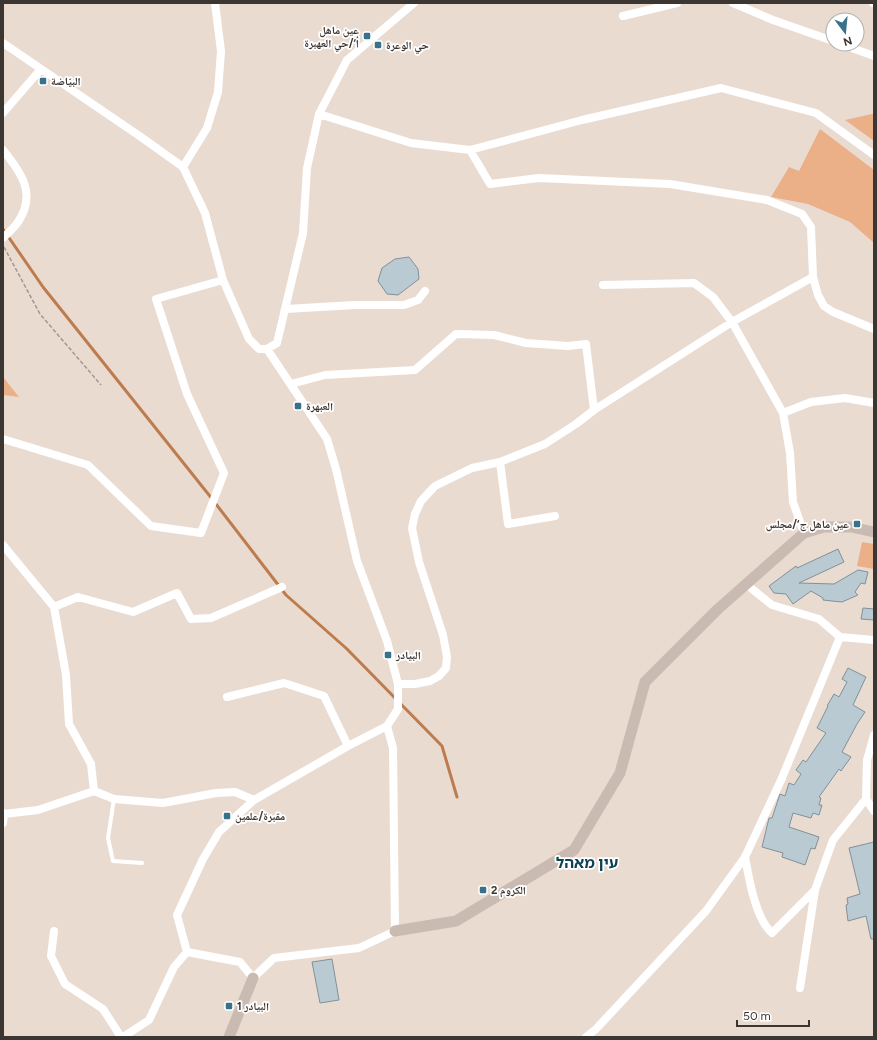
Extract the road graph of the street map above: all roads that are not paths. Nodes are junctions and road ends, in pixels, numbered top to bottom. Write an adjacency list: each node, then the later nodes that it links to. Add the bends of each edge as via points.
1 (215, 3): 16 (street, via 220,51 218,92 208,128)
2 (414, 3): 12 (street, via 347,60)
3 (677, 3): 5 (street)
4 (733, 3): 6 (street)
5 (623, 16)
6 (825, 38)
7 (3, 43): 10 (street)
8 (863, 52): 9 (street)
9 (874, 56)
10 (41, 69): 11 (street); 16 (street)
11 (3, 113)
12 (319, 114): 14 (street, via 410,143); 22 (street, via 307,168 303,233)
13 (3, 150): 17 (street, via 18,169 28,201 18,222)
14 (470, 150): 15 (street, via 582,120 721,88 816,113); 18 (street, via 490,184 539,178 670,184 767,200 802,214 811,227)
15 (874, 155)
16 (182, 167): 19 (street, via 205,213)
17 (3, 238)
18 (813, 277): 23 (street); 24 (street, via 824,306)
19 (223, 280): 25 (street, via 249,339 259,349); 30 (street, via 156,299 187,394 224,473 201,532 151,526 88,465)
20 (603, 285): 23 (street, via 694,283 713,297)
21 (425, 291): 22 (street, via 418,300 404,306)
22 (286, 308): 25 (street, via 277,343)
23 (732, 322): 28 (street); 29 (street)
24 (874, 329)
25 (268, 349): 26 (street)
26 (291, 384): 28 (street, via 325,376 415,370 456,334 494,335 526,343 568,346 586,344); 41 (street, via 327,439 357,561 387,641)
27 (874, 403): 29 (street, via 845,398 811,402)
28 (594, 410): 31 (street, via 545,444)
29 (783, 413): 34 (street, via 790,453 793,502)
30 (3, 439)
31 (500, 462): 32 (street, via 508,524); 41 (street, via 472,468 435,486 421,501 415,514 412,528 419,562 443,635 446,668 430,681)
32 (555, 516)
33 (874, 532): 34 (street, via 844,527)
34 (804, 533): 36 (street)
35 (3, 545): 38 (street)
36 (746, 584): 39 (street, via 772,605 818,619); 57 (street, via 645,682 620,773 574,850 456,921)
37 (282, 587): 38 (street, via 212,618 191,619 177,593 133,612 78,598)
38 (54, 608): 46 (street, via 66,674 69,724 91,764)
39 (840, 637): 40 (street); 53 (street, via 782,778)
40 (874, 640)
41 (398, 684): 43 (street, via 398,709)
42 (227, 697): 45 (street, via 284,683 324,696)
43 (387, 726): 45 (street); 57 (street, via 393,748)
44 (874, 735): 48 (street, via 867,760)
45 (348, 746): 49 (street)
46 (94, 791): 47 (street); 51 (street, via 38,810)
47 (114, 799): 49 (street, via 162,803 235,792); 54 (lane, via 108,838 113,861)
48 (866, 799): 50 (street); 55 (street, via 833,840)
49 (254, 800): 58 (street, via 219,832 203,859 177,916)
50 (874, 811)
51 (4, 814): 52 (street)
52 (3, 824)
53 (745, 857): 55 (street, via 751,890 765,927 772,933); 63 (street, via 706,911)
54 (142, 863)
55 (815, 890): 60 (street)
56 (54, 930): 61 (street, via 51,956 65,984 103,1009)
57 (395, 931): 59 (street, via 359,948 274,958)
58 (187, 952): 59 (street, via 240,962); 61 (street, via 174,967 149,1020)
59 (253, 978): 62 (street)
60 (800, 988)
61 (122, 1037)
62 (229, 1037)
63 (586, 1037)

